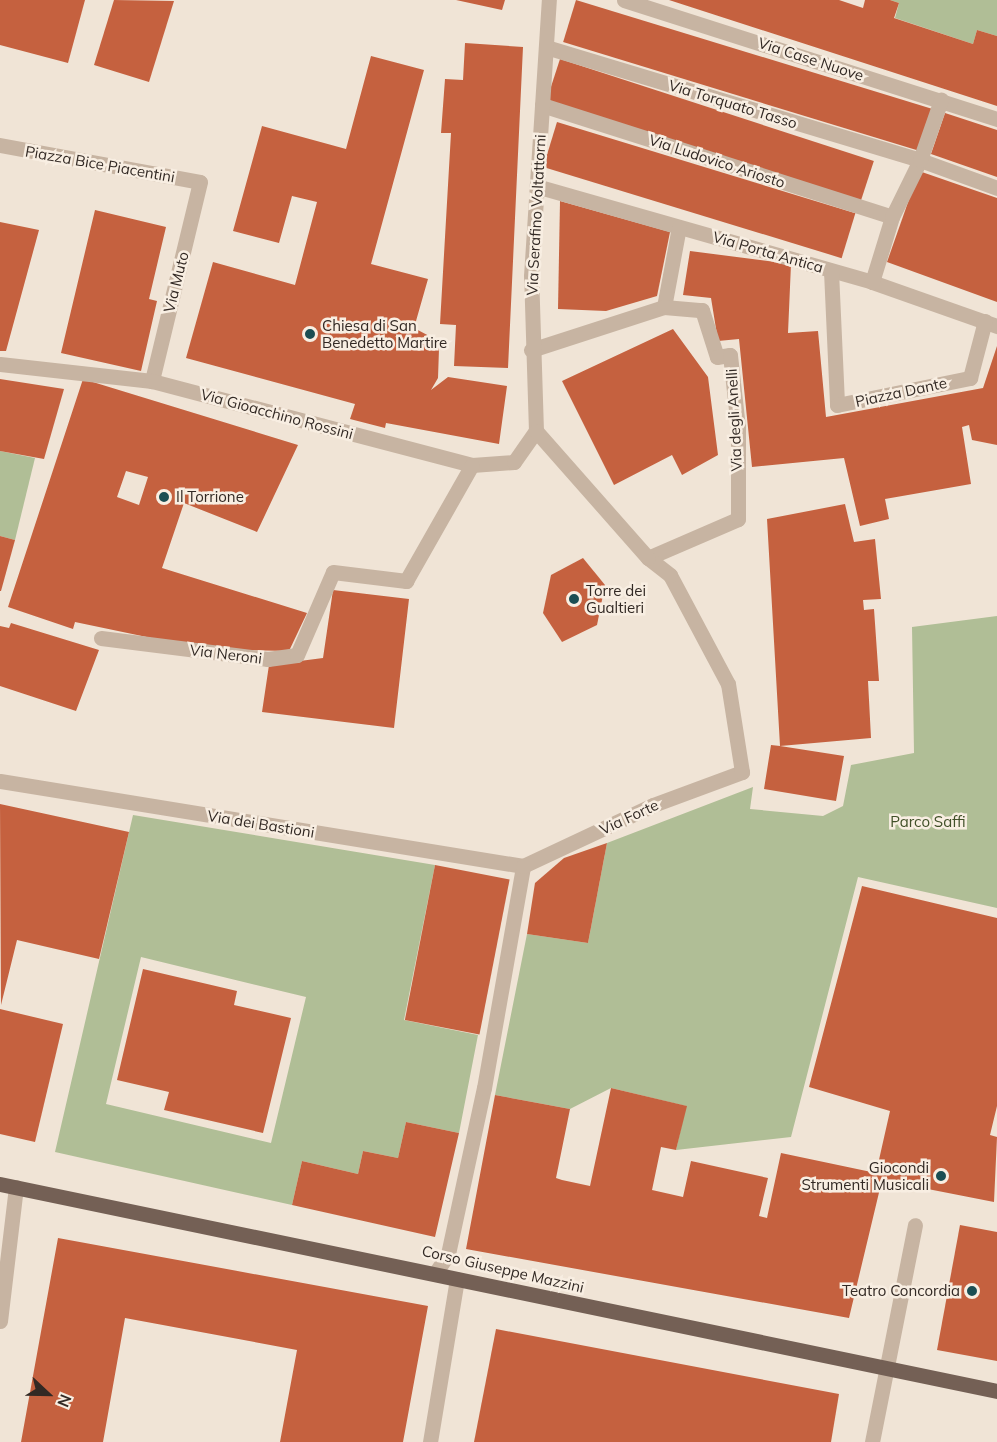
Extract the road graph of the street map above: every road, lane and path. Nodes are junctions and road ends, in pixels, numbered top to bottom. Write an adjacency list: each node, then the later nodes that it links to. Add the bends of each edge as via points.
1 (549, 0): 3 (street, Via Serafino Voltattorni)
2 (624, 0): 4 (street, Via Case Nuove)
3 (546, 47): 5 (street, Via Serafino Voltattorni); 8 (street, Via Torquato Tasso)
4 (941, 100): 6 (street, Via Case Nuove); 8 (street)
5 (542, 105): 10 (street, Via Serafino Voltattorni); 12 (street, Via Ludovico Ariosto)
6 (997, 119)
7 (0, 146): 9 (street, Piazza Bice Piacentini)
8 (920, 160): 11 (street, Via Torquato Tasso); 12 (street)
9 (200, 182): 20 (street, Via Muto)
10 (537, 186): 13 (street, Via Porta Antica); 18 (street, Via Serafino Voltattorni)
11 (997, 188)
12 (892, 217): 15 (street)
13 (679, 227): 14 (street, Via Porta Antica); 16 (street)
14 (831, 271): 15 (street, Via Porta Antica); 17 (street, Piazza Dante, via 837,405 970,378)
15 (872, 282): 17 (street, Via Porta Antica)
16 (664, 307): 18 (street, Via degli Anelli); 23 (street, Via degli Anelli, via 702,310 717,357 730,355 738,428 738,519)
17 (991, 323)
18 (531, 350): 21 (street, Via Serafino Voltattorni)
19 (0, 364): 20 (street, Via Gioacchino Rossini)
20 (152, 381): 22 (street, Via Gioacchino Rossini)
21 (536, 430): 22 (street, Via Gioacchino Rossini, via 514,462); 23 (street, Via Forte)
22 (472, 465): 24 (street, Via Neroni, via 406,581 333,572 297,654 268,659)
23 (648, 558): 26 (street, Via Forte, via 670,575 728,684 742,772 653,805)
24 (101, 638)
25 (0, 781): 26 (street, Via dei Bastioni)
26 (523, 866): 30 (street, via 484,1088 448,1254)
27 (0, 1184): 28 (main road, Corso Giuseppe Mazzini)
28 (16, 1187): 30 (main road, Corso Giuseppe Mazzini); 32 (street)
29 (915, 1225): 33 (street)
30 (436, 1272): 31 (main road, Corso Giuseppe Mazzini)
31 (457, 1279): 33 (main road, Corso Giuseppe Mazzini); 35 (street)
32 (0, 1321)
33 (886, 1369): 34 (main road, Corso Giuseppe Mazzini); 36 (street)
34 (997, 1391)
35 (430, 1442)
36 (872, 1442)

